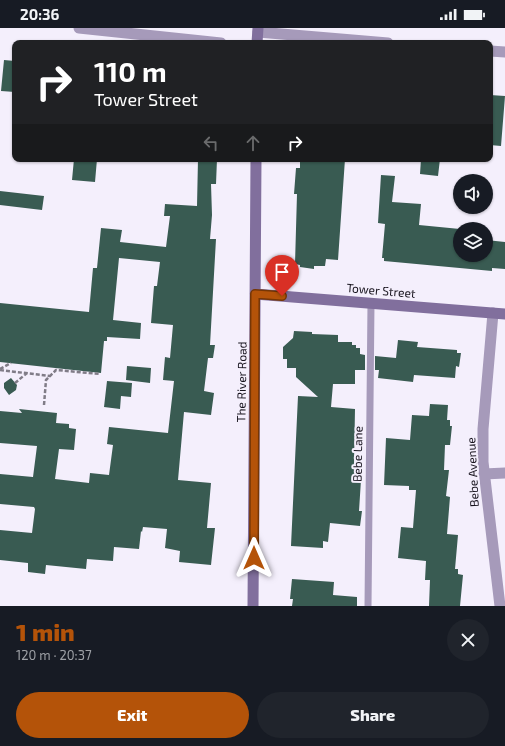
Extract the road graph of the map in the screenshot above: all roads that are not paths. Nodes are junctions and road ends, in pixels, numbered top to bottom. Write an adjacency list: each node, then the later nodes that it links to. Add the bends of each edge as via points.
1 (79, 28): 3 (street)
2 (258, 34): 4 (street)
3 (193, 40)
4 (345, 40)
5 (493, 51): 6 (street)
6 (505, 52)
7 (256, 162): 8 (main road, The River Road)
8 (255, 294): 9 (main road, Tower Street); 14 (main road, The River Road)
9 (371, 303): 10 (main road, Tower Street); 15 (lane, Bebe Lane)
10 (493, 313): 11 (main road, Tower Street); 13 (street, Bebe Avenue, via 483,429)
11 (505, 314)
12 (505, 473): 13 (street)
13 (484, 474): 16 (street, Bebe Avenue)
14 (253, 606)
15 (368, 606)
16 (500, 606)

